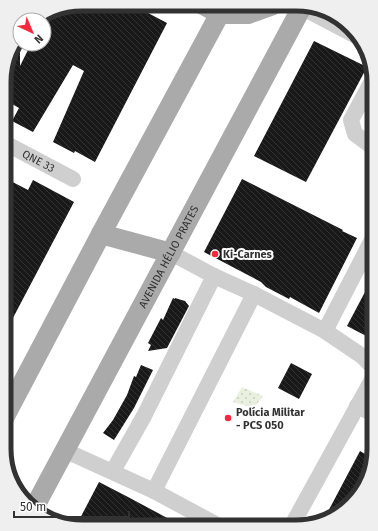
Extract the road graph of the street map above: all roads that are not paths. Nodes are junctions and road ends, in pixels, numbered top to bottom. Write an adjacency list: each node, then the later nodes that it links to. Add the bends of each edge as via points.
1 (221, 11): 11 (main road)
2 (232, 11): 3 (main road, via 248,14)
3 (256, 11)
4 (299, 11): 13 (main road, AVENIDA HÉLIO PRATES)
5 (316, 14): 6 (street)
6 (342, 28)
7 (367, 91): 8 (street, via 352,120 355,134)
8 (367, 143)
9 (11, 146): 10 (street, QNE 33)
10 (74, 179)
11 (101, 234): 13 (main road); 19 (main road)
12 (367, 250): 16 (street)
13 (171, 253): 14 (street); 22 (main road, AVENIDA HÉLIO PRATES)
14 (214, 276): 15 (street); 23 (street)
15 (254, 294): 16 (street); 24 (street)
16 (325, 331): 17 (street)
17 (367, 361)
18 (367, 388): 20 (street)
19 (11, 405)
20 (357, 406): 21 (street); 27 (street)
21 (367, 411)
22 (64, 450): 23 (street); 25 (main road, AVENIDA HÉLIO PRATES)
23 (113, 472): 24 (street)
24 (154, 491): 26 (street)
25 (37, 503)
26 (208, 520)
27 (295, 520)

